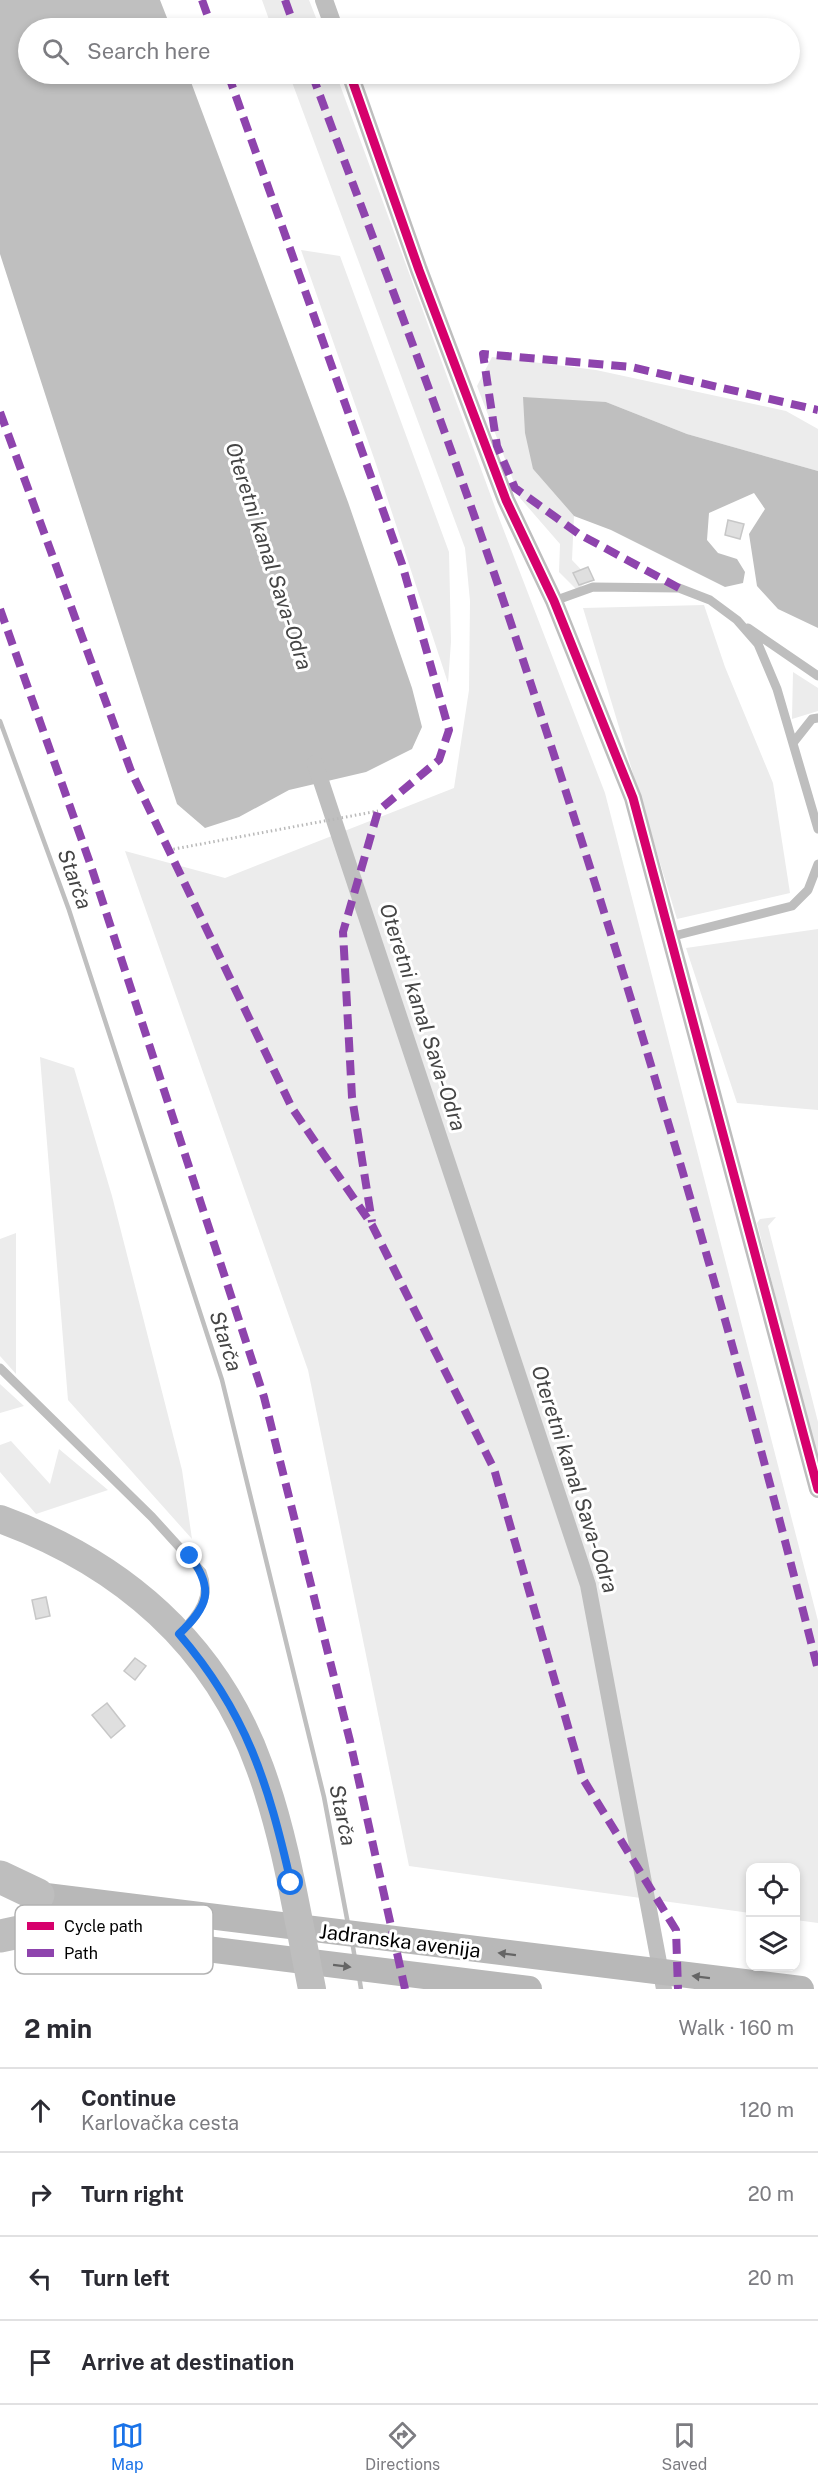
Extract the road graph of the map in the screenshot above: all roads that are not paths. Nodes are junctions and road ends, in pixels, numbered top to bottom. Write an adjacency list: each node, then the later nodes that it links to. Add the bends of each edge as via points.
1 (324, 0): 2 (street)
2 (330, 18)
3 (354, 84): 4 (street, via 506,500)
4 (554, 601): 5 (lane, via 593,587 679,588 710,600); 11 (street, via 633,798)
5 (736, 620): 6 (lane); 8 (lane, via 758,644)
6 (818, 676)
7 (818, 718): 8 (lane, via 812,719)
8 (793, 743): 9 (lane)
9 (818, 829)
10 (818, 864): 11 (lane, via 808,890 792,906)
11 (670, 937): 13 (street)
12 (0, 1368): 15 (lane, via 152,1516 202,1572 207,1594)
13 (818, 1489)
14 (0, 1519): 15 (main road, via 67,1546 112,1574)
15 (179, 1634): 26 (main road, via 236,1713 261,1769 279,1831)
16 (0, 1877): 18 (highway)
17 (0, 1890): 18 (highway, Jadranska avenija)
18 (38, 1895): 19 (main road, Jadranska avenija, one-way to 18)
19 (116, 1905)
20 (213, 1917): 28 (main road, Jadranska avenija, one-way to 20)
21 (0, 1924): 22 (highway, Jadranska avenija)
22 (15, 1926)
23 (15, 1933): 24 (highway)
24 (0, 1936)
25 (213, 1950): 27 (main road, Jadranska avenija, one-way to 27)
26 (312, 1989)
27 (529, 1989)
28 (801, 1989)

